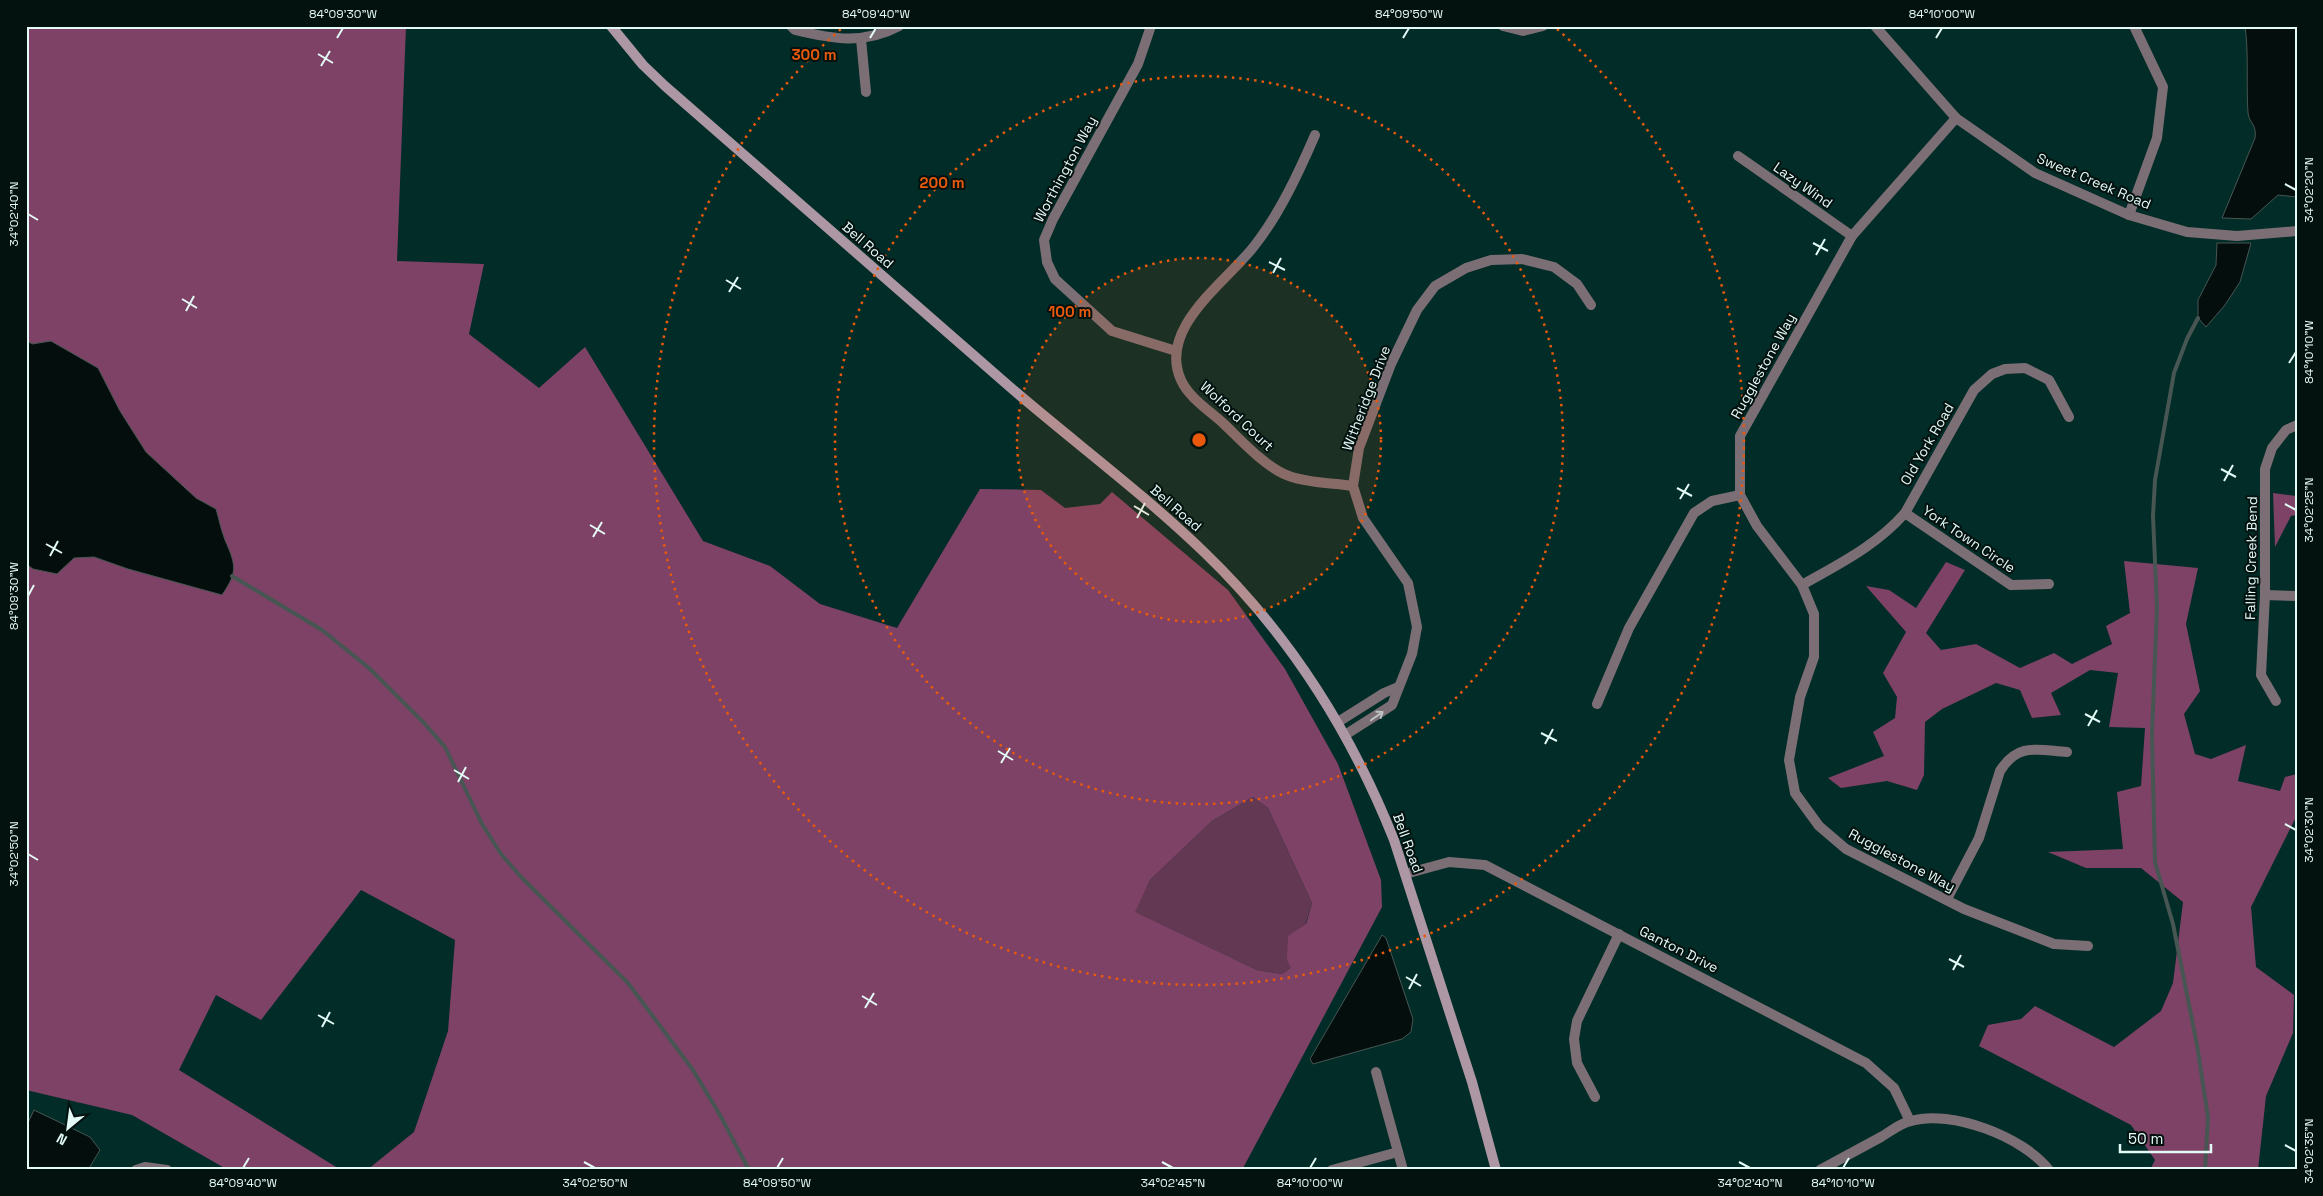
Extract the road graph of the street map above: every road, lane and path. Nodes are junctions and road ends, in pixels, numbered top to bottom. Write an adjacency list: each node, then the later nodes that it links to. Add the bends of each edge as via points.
1 (611, 26): 31 (street, Bell Road, via 665,86 1206,554 1268,620)
2 (791, 26): 9 (street, via 831,38)
3 (899, 26): 9 (street)
4 (1151, 26): 18 (street, Worthington Way, via 1138,64 1044,240 1046,262 1055,279 1112,331)
5 (1503, 26): 6 (street, via 1523,31)
6 (1543, 26)
7 (1875, 26): 11 (street, Sweet Creek Road)
8 (2134, 26): 14 (street, via 2163,88 2156,138)
9 (861, 39): 10 (street)
10 (866, 92)
11 (1956, 118): 14 (street, Sweet Creek Road, via 2035,174); 16 (street, Rugglestone Way)
12 (1315, 135): 18 (street, via 1289,191 1255,245 1206,297 1184,330)
13 (1738, 156): 16 (street, Lazy Wind)
14 (2129, 215): 15 (street, Sweet Creek Road, via 2187,232 2237,236)
15 (2297, 231)
16 (1852, 236): 22 (street, Rugglestone Way, via 1740,436)
17 (1591, 305): 21 (street, Witheridge Drive, via 1577,284 1554,268 1522,259 1491,260 1466,268 1435,286 1418,310 1392,364 1359,448)
18 (1176, 351): 21 (street, Wolford Court, via 1181,380 1195,398 1262,458 1288,476)
19 (2069, 416): 23 (street, Old York Road, via 2049,380 2025,368 2004,368 1992,374 1974,390)
20 (2297, 425): 26 (street, Falling Creek Bend, via 2286,430 2272,448 2266,469)
21 (1352, 486): 28 (street, Witheridge Drive, via 1363,518 1408,583 1417,627 1412,654)
22 (1740, 495): 25 (street, Rugglestone Way, via 1757,526); 30 (street, via 1712,501 1694,513 1629,628)
23 (1905, 512): 24 (street, York Town Circle, via 2010,585); 25 (street, Old York Road, via 1890,530 1863,551)
24 (2049, 584)
25 (1802, 585): 35 (street, Rugglestone Way, via 1814,614 1814,657 1794,723 1789,760 1795,793 1819,826 1846,849)
26 (2264, 595): 27 (street); 29 (street, Falling Creek Bend, via 2261,675)
27 (2297, 596)
28 (1398, 688): 31 (street, via 1384,693); 32 (street, Witheridge Drive, one-way to 28, via 1392,705)
29 (2276, 701)
30 (1597, 704)
31 (1338, 722): 32 (street, Bell Road)
32 (1345, 735): 34 (street, Bell Road, via 1380,806)
33 (2067, 752): 35 (street, via 2023,749 2006,761 1979,838)
34 (1406, 874): 36 (street, Ganton Drive, via 1449,862 1486,865); 46 (street, Bell Road, via 1472,1082)
35 (1947, 899): 37 (street, Rugglestone Way, via 2054,944)
36 (1619, 934): 39 (street, via 1577,1021 1574,1039 1577,1063); 40 (street, Ganton Drive, via 1866,1064 1894,1088)
37 (2088, 946)
38 (1376, 1072): 41 (street)
39 (1595, 1097)
40 (1910, 1121): 47 (street); 48 (street, via 1938,1118 1975,1124 2013,1142 2042,1161)
41 (1398, 1152): 44 (street); 45 (street)
42 (136, 1170): 43 (street, via 145,1167)
43 (167, 1170)
44 (1332, 1170)
45 (1403, 1170)
46 (1496, 1170)
47 (1820, 1170)
48 (2049, 1170)

